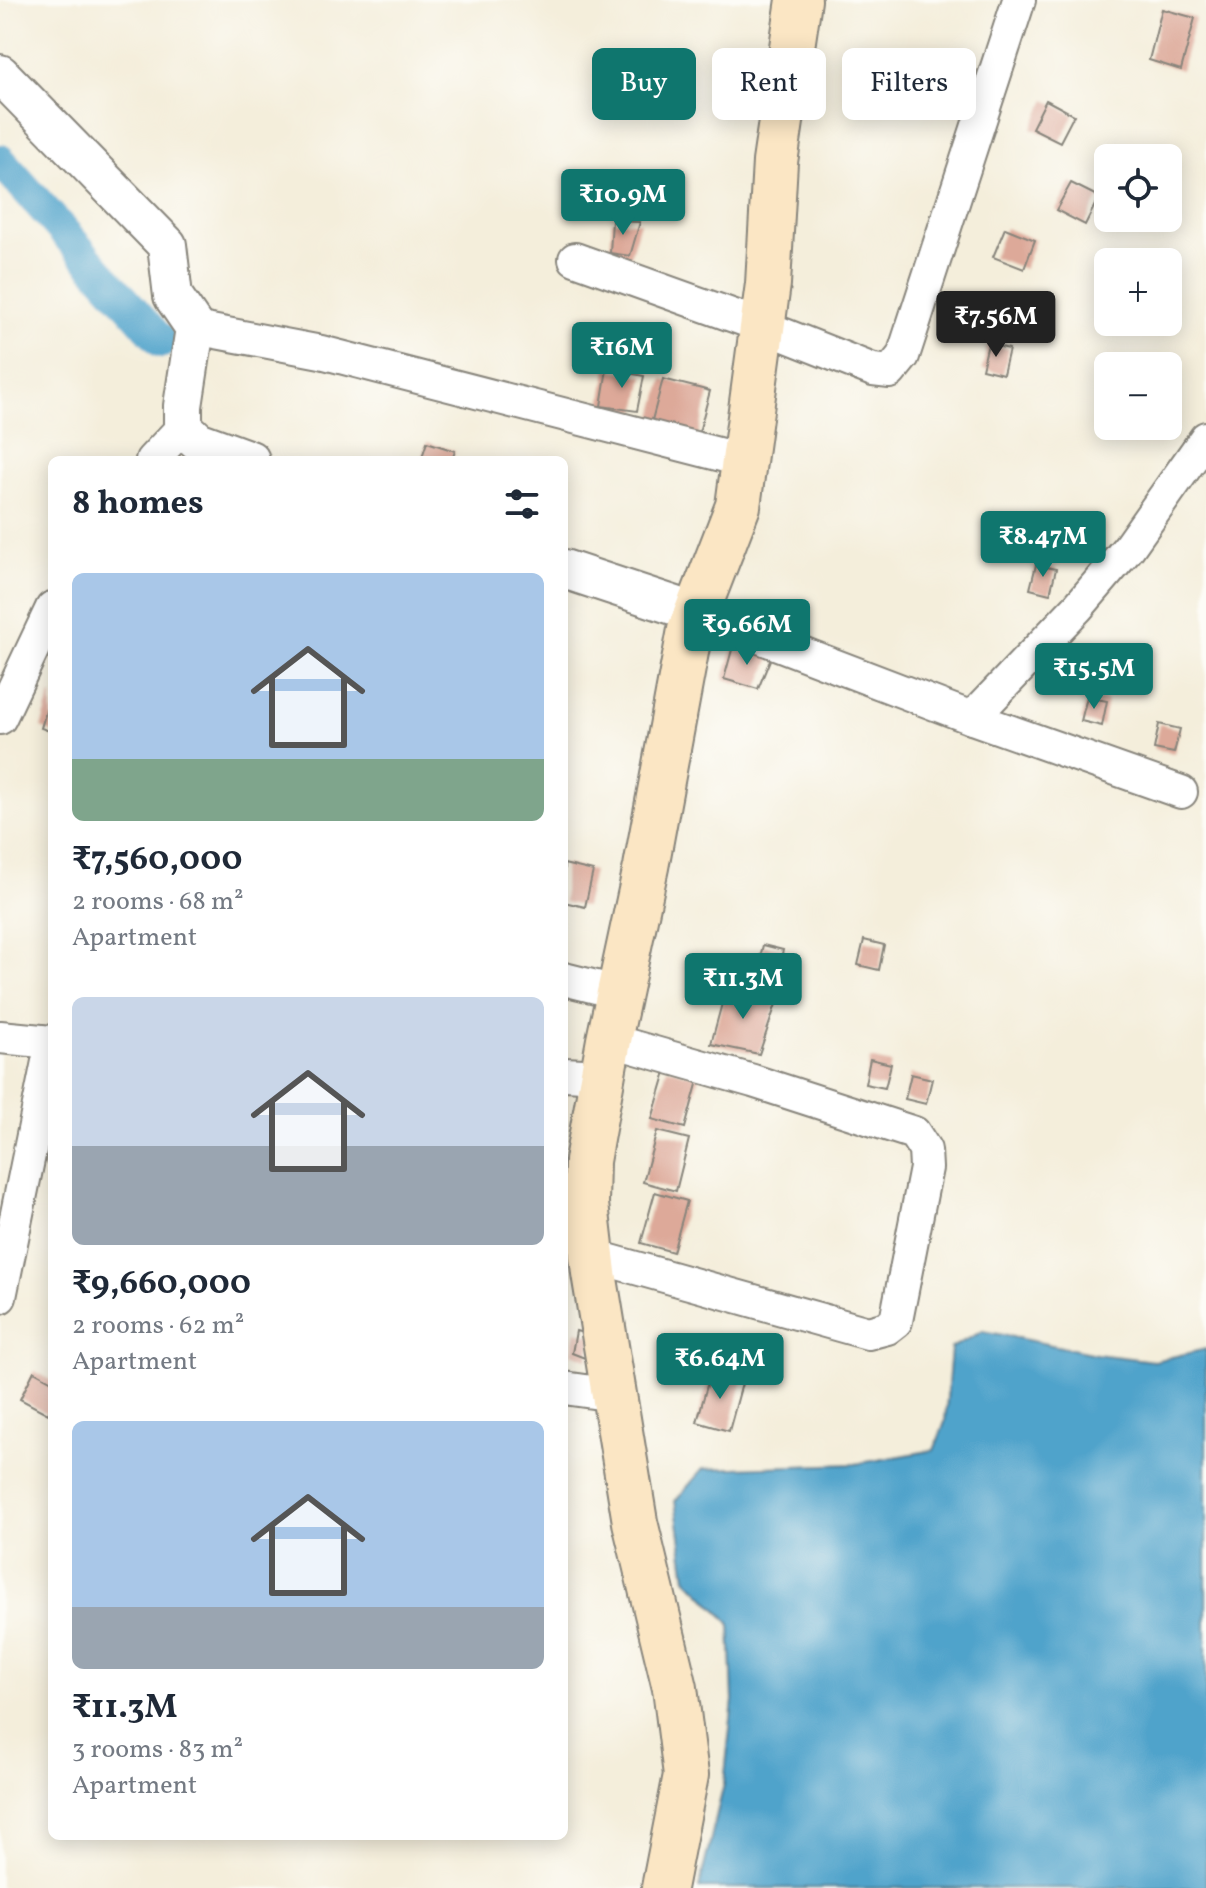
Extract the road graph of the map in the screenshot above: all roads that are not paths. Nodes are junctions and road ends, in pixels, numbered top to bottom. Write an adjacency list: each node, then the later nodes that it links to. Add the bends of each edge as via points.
1 (799, 0): 5 (main road, via 775,162)
2 (1019, 0): 5 (street, via 903,356 890,372 873,370)
3 (0, 74): 6 (street, via 167,245 173,296)
4 (575, 259): 5 (street)
5 (762, 326): 11 (main road)
6 (195, 328): 7 (street); 11 (street, via 321,352)
7 (183, 427): 9 (street); 10 (street, via 198,441)
8 (1206, 438): 17 (street, via 1129,547)
9 (156, 456)
10 (239, 456)
11 (745, 461): 13 (main road, via 738,506)
12 (568, 570): 13 (street)
13 (697, 613): 17 (street); 20 (main road)
14 (48, 626): 15 (street)
15 (38, 671): 16 (street)
16 (0, 718)
17 (972, 718): 18 (street)
18 (1181, 792)
19 (568, 980): 20 (street)
20 (620, 993): 24 (main road)
21 (0, 1037): 22 (street)
22 (48, 1042)
23 (48, 1062): 26 (street)
24 (592, 1063): 25 (main road, via 586,1204); 25 (street, via 753,1081 914,1133 925,1150 926,1168 896,1321 887,1328 868,1333)
25 (593, 1256): 28 (main road)
26 (0, 1297)
27 (568, 1389): 28 (street)
28 (614, 1395): 29 (main road, via 635,1522 675,1688 686,1775)
29 (664, 1888)

